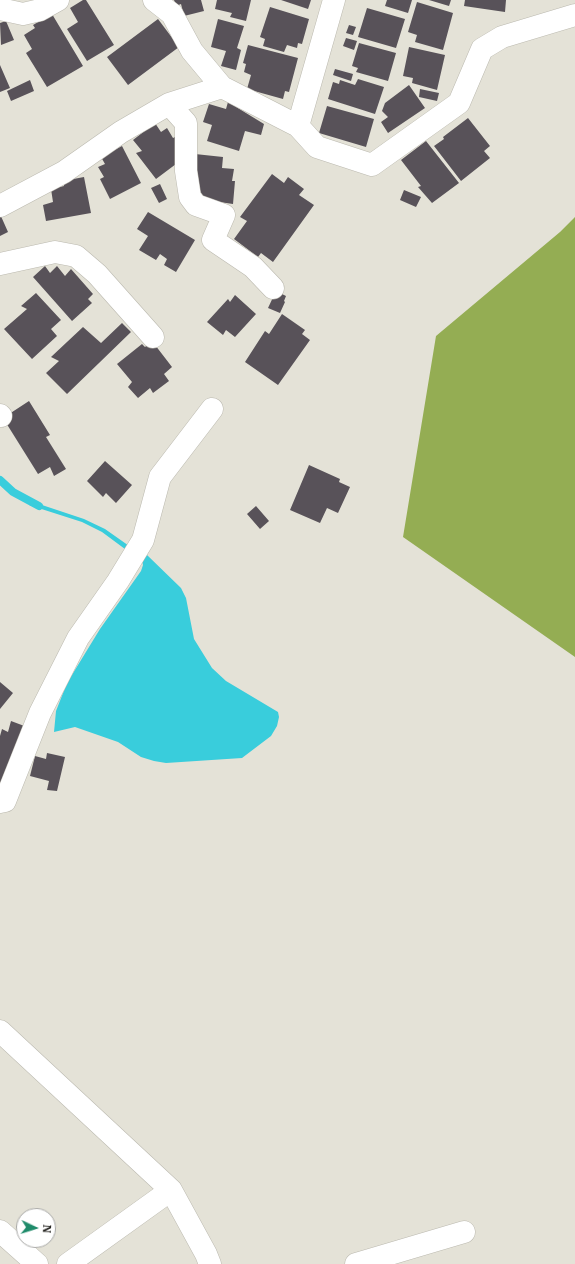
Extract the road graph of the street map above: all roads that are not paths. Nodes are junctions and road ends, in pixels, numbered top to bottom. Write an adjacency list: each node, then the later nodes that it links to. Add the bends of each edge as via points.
1 (58, 0): 4 (street, via 40,10 23,14)
2 (154, 0): 6 (street, via 172,14 192,51)
3 (334, 0): 8 (street)
4 (0, 9)
5 (575, 15): 8 (street, via 502,37 482,49 460,103 372,165 317,147)
6 (222, 87): 7 (street); 8 (street)
7 (169, 104): 9 (street, via 121,132 64,172); 11 (street, via 186,123 186,171 190,198 196,204 224,215 213,240 253,267)
8 (298, 126)
9 (0, 206)
10 (0, 264): 12 (street, via 55,252 76,256 97,274)
11 (273, 288)
12 (153, 337)
13 (212, 409): 14 (street, via 160,477 143,540 78,638 40,713 5,801)
14 (0, 802)
15 (0, 1031): 16 (street)
16 (171, 1190): 20 (street); 21 (street)
17 (0, 1231): 19 (street)
18 (464, 1232): 22 (street)
19 (37, 1264)
20 (68, 1264)
21 (210, 1264)
22 (356, 1264)

